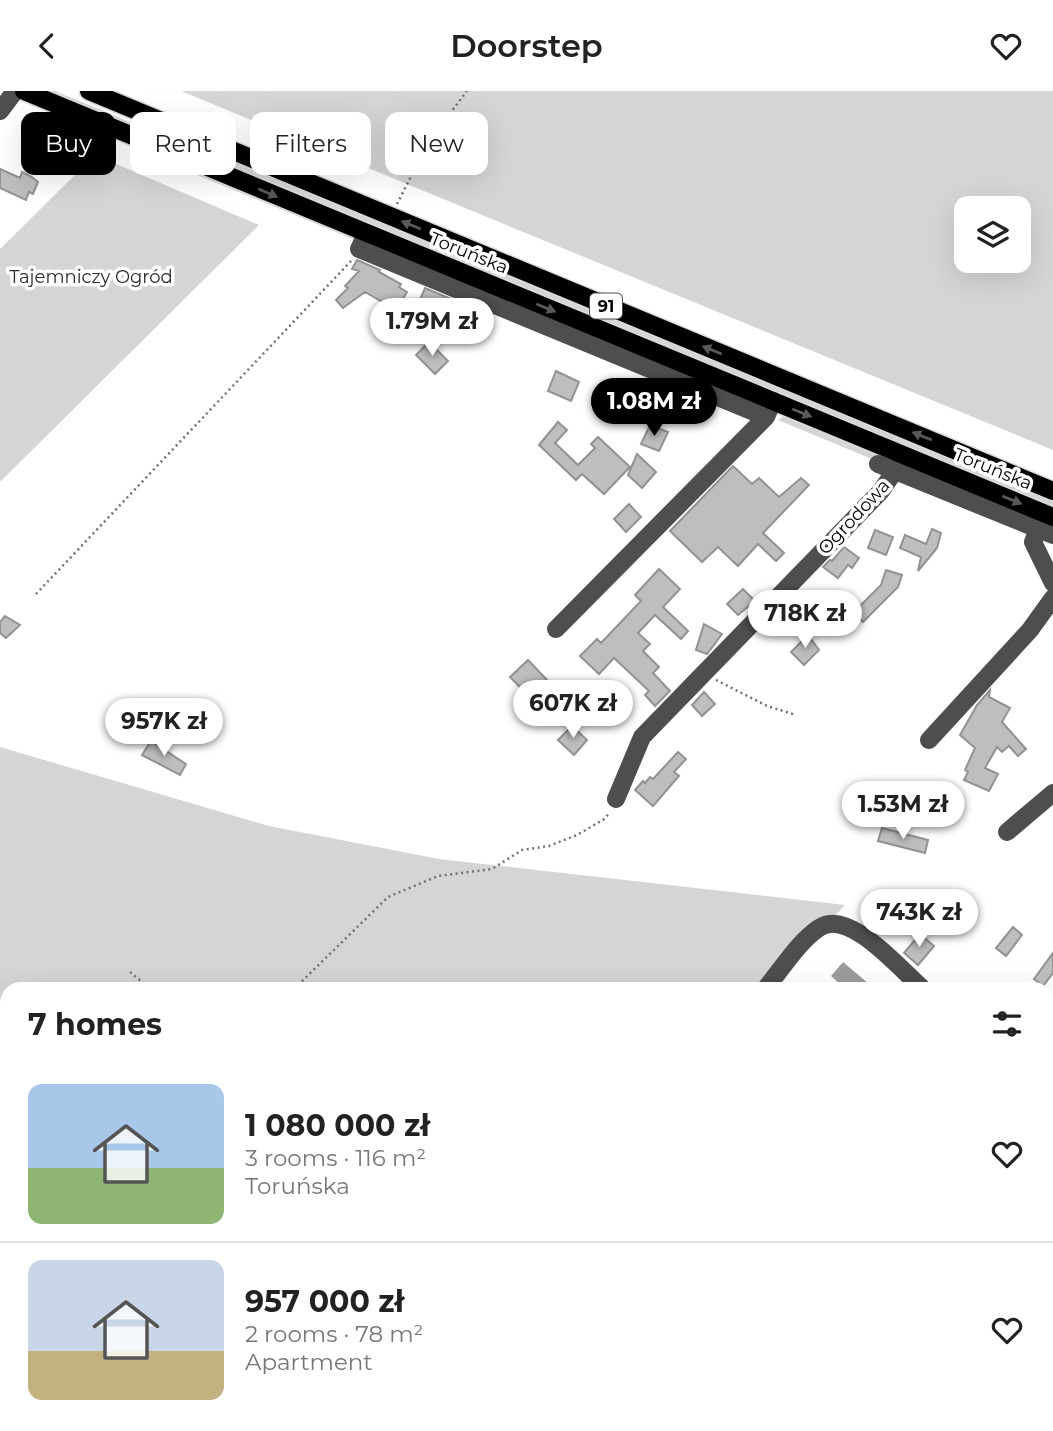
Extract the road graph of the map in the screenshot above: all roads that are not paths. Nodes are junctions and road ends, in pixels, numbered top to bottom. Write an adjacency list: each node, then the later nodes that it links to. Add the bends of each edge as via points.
1 (15, 91): 4 (street)
2 (24, 91): 5 (main road, Toruńska / 91, one-way to 5, via 363,241)
3 (89, 91): 8 (main road, Toruńska / 91, one-way to 3)
4 (0, 111)
5 (770, 409): 6 (main road, Toruńska / 91, one-way to 6); 12 (street)
6 (900, 463): 7 (street); 9 (main road, Toruńska / 91); 15 (street, Ogrodowa, via 881,491 642,737)
7 (878, 464)
8 (1053, 491)
9 (1047, 523): 10 (street, via 1033,542)
10 (1053, 583)
11 (1053, 598): 13 (street)
12 (556, 629)
13 (929, 740)
14 (1053, 793): 16 (street)
15 (616, 799)
16 (1007, 832)
17 (771, 982): 18 (street, via 810,936 836,922 853,928)
18 (915, 982)

